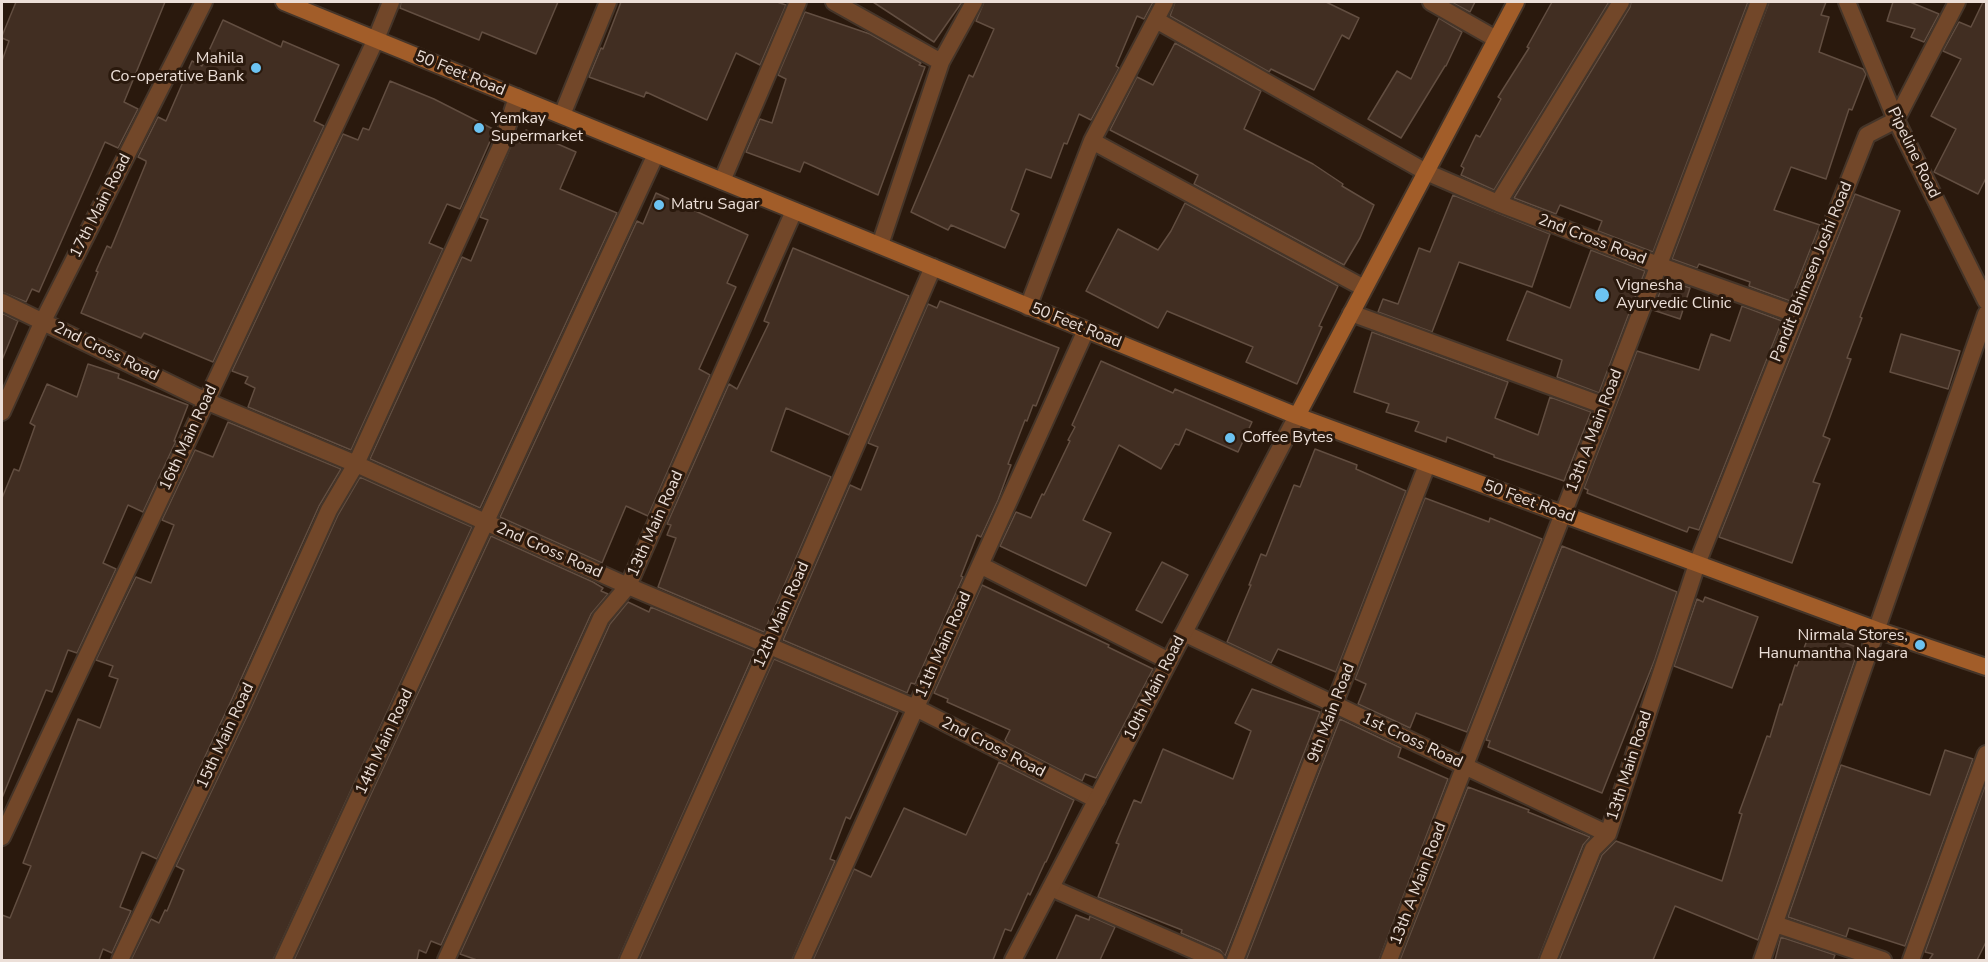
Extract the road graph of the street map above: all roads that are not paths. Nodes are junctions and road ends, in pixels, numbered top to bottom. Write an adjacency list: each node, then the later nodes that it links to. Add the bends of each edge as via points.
1 (204, 2): 38 (street, 17th Main Road)
2 (284, 2): 16 (main road, 50 Feet Road)
3 (391, 2): 16 (street, 16th Main Road)
4 (608, 2): 20 (street)
5 (798, 2): 25 (street)
6 (834, 2): 18 (street)
7 (974, 2): 18 (street)
8 (1165, 2): 15 (street)
9 (1431, 2): 17 (street)
10 (1516, 2): 17 (main road)
11 (1621, 2): 26 (street)
12 (1758, 2): 29 (street, 13th A Main Road)
13 (1847, 2): 21 (street, Pipeline Road)
14 (1957, 2): 21 (street)
15 (1156, 20): 22 (street); 24 (street, 2nd Cross Road)
16 (376, 39): 19 (main road, 50 Feet Road); 40 (street, 16th Main Road)
17 (1496, 39): 24 (main road)
18 (942, 62): 28 (street)
19 (517, 97): 20 (main road, 50 Feet Road); 44 (street, 15th Main Road, via 501,146)
20 (562, 115): 23 (main road, 50 Feet Road)
21 (1896, 120): 32 (street, Pipeline Road); 36 (street, Pandit Bhimsen Joshi Road, via 1867,135)
22 (1092, 141): 31 (street); 34 (street)
23 (656, 154): 25 (main road, 50 Feet Road); 47 (street, 14th Main Road)
24 (1426, 172): 26 (street, 2nd Cross Road); 31 (main road)
25 (722, 181): 27 (main road, 50 Feet Road)
26 (1498, 203): 29 (street, 2nd Cross Road)
27 (794, 210): 28 (main road, 50 Feet Road); 50 (street, 13th Main Road)
28 (880, 245): 30 (main road, 50 Feet Road)
29 (1658, 265): 36 (street, 2nd Cross Road); 41 (street, 13th A Main Road)
30 (933, 267): 34 (main road, 50 Feet Road); 53 (street, 12th Main Road)
31 (1364, 288): 35 (main road)
32 (1986, 301)
33 (2, 302): 38 (street, 2nd Cross Road)
34 (1028, 307): 39 (main road, 50 Feet Road)
35 (1351, 313): 41 (street); 43 (main road)
36 (1795, 314): 48 (street, Pandit Bhimsen Joshi Road)
37 (1986, 314): 51 (street)
38 (43, 321): 40 (street, 2nd Cross Road); 42 (street, 17th Main Road)
39 (1086, 330): 43 (main road, 50 Feet Road); 49 (street, 11th Main Road)
40 (206, 401): 44 (street, 2nd Cross Road); 62 (street, 16th Main Road)
41 (1605, 406): 46 (street, 13th A Main Road)
42 (2, 412)
43 (1297, 416): 45 (main road, 50 Feet Road); 52 (street, 10th Main Road)
44 (356, 464): 47 (street, 2nd Cross Road); 65 (street, 15th Main Road, via 329,510)
45 (1427, 465): 46 (main road, 50 Feet Road); 56 (street, 9th Main Road)
46 (1562, 514): 48 (main road, 50 Feet Road); 59 (street, 13th A Main Road)
47 (486, 524): 50 (street, 2nd Cross Road); 66 (street, 14th Main Road)
48 (1697, 564): 51 (main road, 50 Feet Road); 61 (street, 13th Main Road)
49 (980, 565): 54 (street); 57 (street, 11th Main Road)
50 (628, 586): 53 (street, 2nd Cross Road); 67 (street, 13th Main Road, via 601,618)
51 (1876, 630): 55 (main road, 50 Feet Road); 64 (street)
52 (1184, 633): 54 (street, 10th Main Road); 56 (street, 1st Cross Road)
53 (769, 646): 57 (street, 2nd Cross Road); 68 (street, 12th Main Road)
54 (1169, 661): 60 (street, 10th Main Road)
55 (1986, 667)
56 (1335, 705): 59 (street, 1st Cross Road); 72 (street, 9th Main Road)
57 (916, 708): 60 (street, 2nd Cross Road); 69 (street, 11th Main Road)
58 (1986, 754): 77 (street)
59 (1465, 767): 61 (street, 1st Cross Road); 73 (street, 13th A Main Road)
60 (1096, 800): 63 (street, 10th Main Road)
61 (1608, 834): 74 (street, 13th Main Road, via 1593,849)
62 (2, 837)
63 (1051, 888): 70 (street, 10th Main Road); 71 (street)
64 (1775, 924): 75 (street); 76 (street)
65 (120, 960)
66 (283, 960)
67 (446, 960)
68 (628, 960)
69 (802, 960)
70 (1013, 960)
71 (1216, 960)
72 (1235, 960)
73 (1389, 960)
74 (1548, 960)
75 (1762, 960)
76 (1883, 960)
77 (1911, 960)

